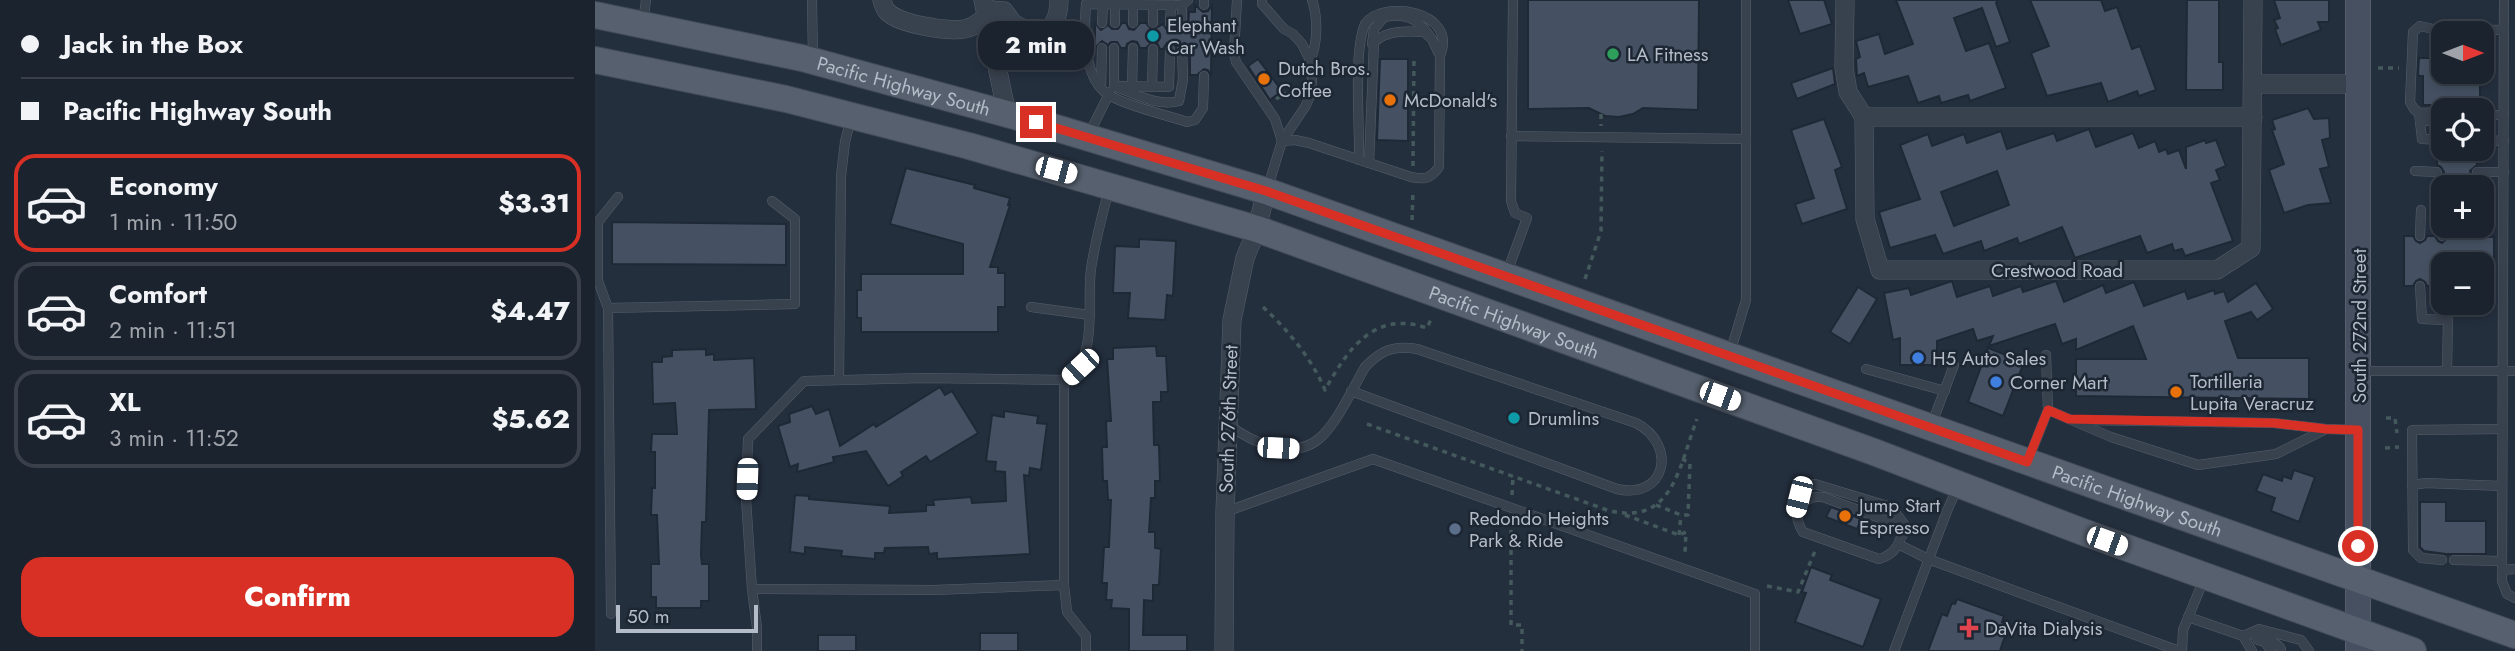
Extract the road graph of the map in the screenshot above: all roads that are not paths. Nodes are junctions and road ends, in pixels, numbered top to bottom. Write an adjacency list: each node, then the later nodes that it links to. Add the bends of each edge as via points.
1 (812, 0): 40 (lane)
2 (882, 0): 19 (street, via 891,15 938,28 966,29)
3 (1059, 0): 19 (street, via 1059,12 1048,32 1037,36 1013,23 1004,11)
4 (1237, 0): 61 (lane, via 1236,62 1275,117)
5 (1262, 0): 39 (lane, via 1302,44)
6 (1312, 0): 39 (lane, via 1315,49)
7 (1513, 0): 57 (lane)
8 (1746, 0): 59 (lane)
9 (1845, 0): 53 (street, Crestwood Road, via 1848,92)
10 (2253, 0): 43 (street, Crestwood Road)
11 (2358, 0): 42 (main road, South 272nd Street)
12 (2504, 0): 28 (lane)
13 (1185, 3): 18 (lane); 27 (lane)
14 (1103, 4): 15 (lane); 22 (lane); 47 (lane, via 1086,4 1085,21 1092,76)
15 (1115, 4): 16 (lane); 23 (lane)
16 (1133, 5): 17 (lane); 24 (lane)
17 (1153, 5): 18 (lane); 25 (lane)
18 (1171, 5): 26 (lane)
19 (985, 8): 48 (street)
20 (644, 12): 21 (main road, Pacific Highway South); 40 (main road, Pacific Highway South)
21 (595, 15)
22 (1103, 23)
23 (1115, 23)
24 (1133, 23)
25 (1153, 23)
26 (1170, 24)
27 (1182, 24)
28 (2504, 30): 51 (lane); 55 (lane, via 2420,26 2413,32 2410,102)
29 (1430, 36): 34 (lane, via 1396,32 1379,37); 34 (lane, via 1406,15 1384,17 1374,29); 37 (lane)
30 (1102, 48): 47 (lane)
31 (1114, 48): 44 (lane)
32 (1133, 48): 45 (lane)
33 (1153, 48): 46 (lane)
34 (1372, 48): 64 (lane)
35 (1170, 49): 46 (lane, via 1169,87)
36 (1182, 49): 44 (lane, via 1178,101 1161,103)
37 (1440, 56): 64 (lane, via 1439,167 1432,177 1413,178); 64 (lane, via 1445,44 1442,33 1424,11 1389,7 1369,18 1360,49)
38 (595, 60): 52 (main road, Pacific Highway South)
39 (1310, 60): 61 (lane, via 1311,94)
40 (813, 61): 48 (main road, Pacific Highway South)
41 (1204, 76): 47 (lane, via 1203,108 1195,120 1187,122)
42 (2358, 76): 43 (street); 90 (main road, South 272nd Street)
43 (2253, 83): 54 (street, Crestwood Road)
44 (1114, 86): 45 (lane); 47 (lane)
45 (1132, 86): 46 (lane)
46 (1152, 86)
47 (1105, 91): 58 (lane)
48 (1007, 114): 58 (main road, Pacific Highway South)
49 (2431, 115): 55 (lane)
50 (2494, 115): 51 (lane)
51 (2504, 115): 63 (lane)
52 (851, 116): 69 (main road, Pacific Highway South); 91 (lane, via 841,176)
53 (1864, 117): 54 (street); 54 (street, Crestwood Road, via 1865,219 1880,270 2217,270 2251,248)
54 (2253, 117)
55 (2420, 117): 56 (lane); 60 (lane, via 2422,139)
56 (2431, 119)
57 (1511, 136): 59 (lane); 76 (lane, via 1511,201 1515,213 1527,218)
58 (1087, 137): 70 (main road, Pacific Highway South)
59 (1746, 139): 84 (lane, via 1746,300)
60 (2431, 139)
61 (1282, 141): 64 (lane, via 1309,143); 70 (lane)
62 (2494, 141): 63 (lane)
63 (2504, 141): 68 (lane)
64 (1364, 161)
65 (2415, 172): 66 (lane)
66 (2437, 172)
67 (2477, 172): 68 (lane)
68 (2504, 172): 88 (lane)
69 (1110, 185): 74 (main road, Pacific Highway South); 80 (lane, via 1097,231)
70 (1266, 191): 74 (street, South 276th Street); 76 (main road, Pacific Highway South)
71 (618, 197): 79 (lane, via 599,222 598,281)
72 (772, 201): 79 (lane, via 795,219 795,304)
73 (2421, 210): 75 (lane)
74 (1258, 229): 97 (street, South 276th Street, via 1245,258 1232,320); 103 (main road, Pacific Highway South)
75 (2420, 236)
76 (1505, 276): 84 (main road, Pacific Highway South)
77 (2420, 286): 82 (lane, via 2422,319)
78 (1031, 307): 80 (lane)
79 (608, 308): 118 (lane)
80 (1090, 315): 92 (lane, via 1080,367)
81 (2442, 315): 82 (lane)
82 (2442, 319): 87 (lane, via 2448,320)
83 (2046, 355): 95 (lane)
84 (1729, 356): 98 (main road, Pacific Highway South)
85 (1954, 365): 94 (lane)
86 (1866, 369): 94 (lane)
87 (2447, 370): 88 (lane); 90 (lane)
88 (2503, 370): 89 (lane); 100 (lane)
89 (2515, 370)
90 (2360, 371): 101 (main road, South 272nd Street)
91 (839, 380): 92 (lane); 116 (lane, via 804,381 748,439 746,499)
92 (1064, 380): 115 (lane)
93 (1351, 391): 93 (lane, via 1617,489 1648,486 1661,468 1658,442 1636,423 1417,348 1385,350 1365,367); 97 (lane, via 1325,432 1304,446 1263,445)
94 (1945, 391): 98 (lane)
95 (2048, 410): 96 (lane); 102 (lane)
96 (2069, 419): 99 (lane, via 2274,423); 99 (lane, via 2198,466 2276,454)
97 (1228, 424): 106 (street, South 276th Street)
98 (1931, 427): 102 (main road, Pacific Highway South)
99 (2326, 429): 101 (lane)
100 (2502, 429): 104 (lane, via 2412,430); 105 (lane)
101 (2358, 430): 114 (main road, South 272nd Street)
102 (2027, 462): 114 (main road, Pacific Highway South)
103 (1959, 485): 108 (lane); 113 (main road, Pacific Highway South)
104 (2412, 485): 105 (lane); 109 (lane, via 2413,550 2421,558)
105 (2502, 486): 111 (lane)
106 (1225, 512): 126 (street, South 276th Street); 127 (lane, via 1373,459 1755,594)
107 (1900, 545): 107 (lane, via 1903,535 1896,524 1815,496 1802,503 1803,522 1819,539 1879,559); 108 (lane)
108 (1929, 559): 128 (lane); 129 (lane)
109 (2442, 560)
110 (2454, 560): 111 (lane)
111 (2502, 565): 112 (lane); 117 (lane, via 2507,594)
112 (2515, 569)
113 (2205, 577): 119 (lane); 122 (main road, Pacific Highway South)
114 (2358, 579): 120 (main road, Pacific Highway South); 122 (main road, South 272nd Street)
115 (1064, 585): 116 (lane); 125 (lane, via 1067,612 1086,636)
116 (752, 589): 124 (lane)
117 (2515, 598)
118 (611, 614)
119 (2188, 617): 121 (lane); 129 (lane)
120 (2515, 635)
121 (2243, 636): 123 (lane, via 2262,636 2277,644); 130 (lane); 131 (lane); 132 (lane, via 2259,629 2301,640)
122 (2357, 641): 133 (main road, Pacific Highway South)
123 (2276, 650)
124 (757, 651)
125 (1086, 651)
126 (1224, 651)
127 (1755, 651)
128 (1894, 651)
129 (2181, 651)
130 (2252, 651)
131 (2264, 651)
132 (2309, 651)
133 (2413, 651)

